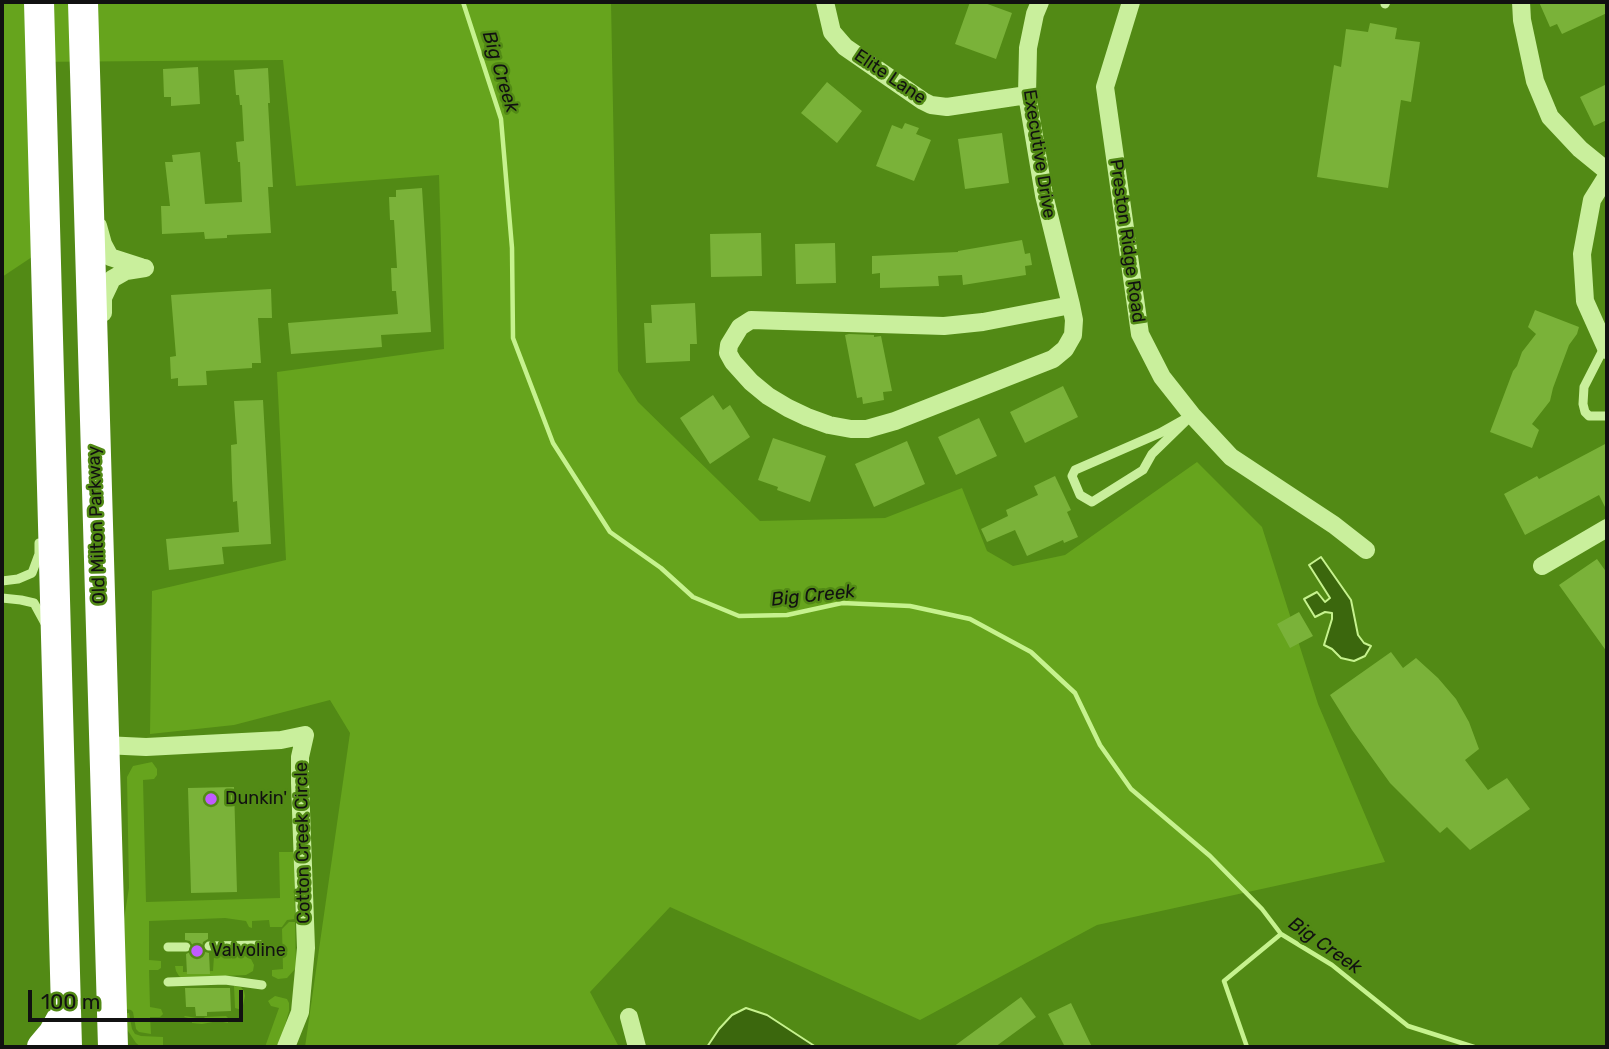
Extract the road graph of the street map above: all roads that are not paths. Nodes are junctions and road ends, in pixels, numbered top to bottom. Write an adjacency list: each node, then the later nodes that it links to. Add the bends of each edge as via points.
1 (39, 2): 14 (highway)
2 (83, 2): 9 (highway, Old Milton Parkway)
3 (825, 2): 7 (street, Elite Lane, via 832,32 845,47 931,105 947,107)
4 (1040, 2): 7 (street, Executive Drive, via 1028,48)
5 (1131, 2): 12 (street, Preston Ridge Road, via 1105,87 1140,334 1162,377)
6 (1521, 2): 8 (street, via 1535,81 1550,117)
7 (1027, 95): 10 (street, Executive Drive, via 1044,195)
8 (1607, 173): 11 (street, via 1592,200 1582,254 1585,300)
9 (88, 186): 15 (highway, Old Milton Parkway); 15 (street, via 110,257 145,268 112,279 103,298 106,391)
10 (1071, 305): 10 (street, Executive Drive, via 1073,335 1053,359 867,429 830,425 788,408 751,382 728,353 740,327 751,320 944,326)
11 (1606, 348): 13 (lane, via 1584,387 1583,404 1589,416)
12 (1192, 415): 12 (lane, via 1075,470 1072,476 1080,495 1092,502 1143,470 1152,454); 19 (street, Preston Ridge Road, via 1231,457)
13 (1607, 416)
14 (50, 423): 16 (lane); 23 (highway)
15 (94, 423): 24 (highway, Old Milton Parkway)
16 (43, 485)
17 (1607, 528): 20 (street)
18 (39, 532): 21 (lane, via 39,554 32,573)
19 (1366, 550)
20 (1542, 566)
21 (2, 581)
22 (2, 598): 23 (lane, via 34,603 48,628)
23 (57, 675): 31 (highway)
24 (104, 745): 35 (highway, Old Milton Parkway); 36 (street, Cotton Creek Circle, via 146,747 305,735 300,783 306,948 300,1012)
25 (260, 945): 26 (lane)
26 (209, 946)
27 (168, 947): 28 (lane)
28 (186, 947)
29 (168, 982): 30 (lane, via 225,980)
30 (262, 985)
31 (66, 1007): 33 (highway); 34 (highway)
32 (629, 1017): 37 (street)
33 (42, 1047)
34 (67, 1047)
35 (113, 1047)
36 (286, 1047)
37 (637, 1047)

